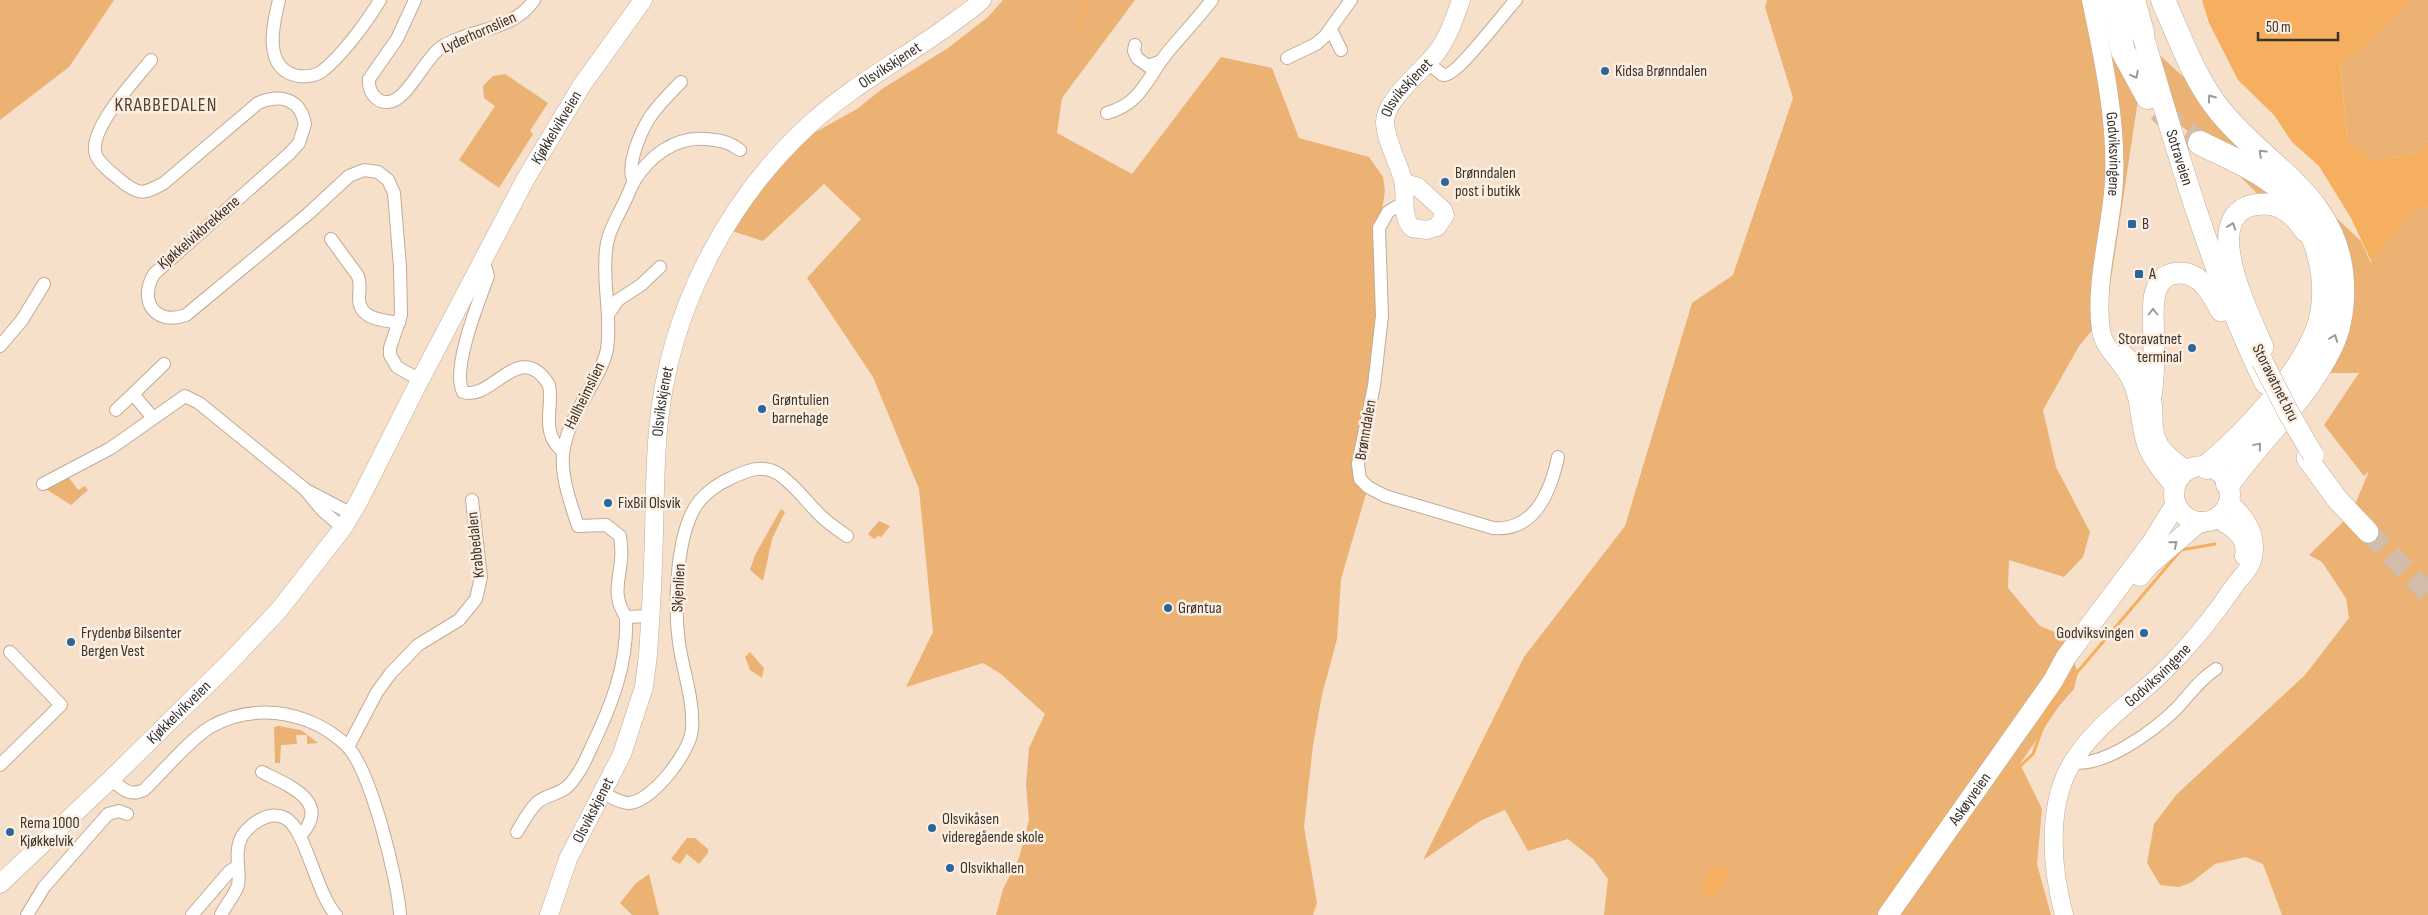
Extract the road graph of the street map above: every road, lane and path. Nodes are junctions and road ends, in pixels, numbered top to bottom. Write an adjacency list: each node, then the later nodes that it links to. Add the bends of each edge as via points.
1 (279, 0): 2 (street, via 272,38 276,59 293,75 304,77 320,73 330,64)
2 (380, 0)
3 (415, 0): 4 (street, Lyderhornslien, via 398,39 368,79 372,95 380,101 388,103 402,97 424,63 439,48 510,21 522,14)
4 (534, 0)
5 (643, 0): 34 (main road, Kjøkkelvikveien, via 582,85)
6 (982, 0): 61 (main road, Olsvikskjenet, via 928,40 868,78 809,125 780,154 724,229 689,298 668,367 658,431)
7 (1212, 0): 22 (street)
8 (1352, 0): 16 (street)
9 (1460, 0): 23 (main road, Olsvikskjenet, via 1449,31)
10 (1516, 0): 23 (street, via 1450,75 1443,75)
11 (2091, 0): 40 (main road, Godviksvingene, via 2115,159 2112,208 2098,310 2101,333)
12 (2111, 0): 25 (highway, one-way to 25, via 2123,51)
13 (2133, 0): 17 (highway, Sotraveien)
14 (2146, 0): 17 (highway, Sotraveien)
15 (2163, 0): 53 (highway, one-way to 15, via 2322,363 2337,331 2342,273 2332,234 2323,217 2297,186 2239,132 2207,93)
16 (1331, 30): 19 (street); 20 (street, via 1316,44)
17 (2148, 30): 38 (highway, Sotraveien, via 2185,178)
18 (1135, 46): 22 (street, via 1134,51 1142,63 1148,66)
19 (1341, 50)
20 (1287, 58)
21 (151, 60): 39 (street, Kjøkkelvikbrekkene, via 120,97 98,134 95,146 102,164 134,190 148,192 164,183 258,103 272,97 285,99 297,106 305,124 299,143 290,153 154,274 147,286 150,305 165,317 186,315 349,176 371,170 384,175 394,193 402,301)
22 (1161, 61): 26 (street, via 1155,74 1130,104)
23 (1428, 63): 30 (main road, Olsvikskjenet, via 1387,113 1387,134)
24 (681, 82): 29 (street, via 645,125 630,165)
25 (2148, 97)
26 (1107, 113)
27 (2200, 142): 33 (highway, via 2278,187 2297,205 2305,218)
28 (740, 150): 29 (street, Hallheimslien, via 720,140 696,138 680,141 656,154)
29 (634, 182): 37 (street, Hallheimslien, via 611,228 606,250)
30 (1404, 183): 31 (main road, Olsvikskjenet); 31 (main road, Olsvikskjenet, via 1418,187 1437,203 1445,215 1438,227 1427,230 1412,228 1406,219)
31 (1405, 206): 50 (street, Brønndalen, via 1388,212 1379,228 1382,316 1374,386 1358,464 1360,479 1385,496 1505,529 1531,514 1545,499)
32 (331, 239): 39 (street, via 358,276 359,302 365,314)
33 (2319, 254): 38 (highway, one-way to 33, via 2228,244 2234,219 2246,207 2270,204 2289,213 2297,219); 51 (highway, via 2324,280 2322,312 2306,354 2260,414)
34 (480, 264): 43 (main road, Kjøkkelvikveien); 48 (street, via 488,276 468,331 461,367 463,392 469,394 479,390 514,369 525,367 538,373 549,384 550,428 555,444)
35 (660, 267): 37 (street, via 618,300)
36 (44, 284): 41 (street, via 22,320)
37 (609, 313): 48 (street, Hallheimslien, via 607,351 567,430)
38 (2237, 313): 45 (highway, one-way to 38, via 2153,302 2159,283 2176,273 2196,276); 49 (highway, Storavatnet bru, via 2267,387); 49 (highway, Storavatnet bru, bridge, via 2264,350 2262,361)
39 (398, 323): 43 (street, Kjøkkelvikbrekkene, via 390,348 392,361)
40 (2098, 338): 45 (main road, via 2138,368); 54 (main road, Godviksvingene, via 2130,376 2147,447)
41 (0, 346)
42 (164, 364): 44 (street)
43 (420, 380): 57 (main road, Kjøkkelvikveien)
44 (133, 394): 46 (street); 47 (street)
45 (2151, 396): 51 (main road, via 2158,444 2164,452)
46 (116, 410)
47 (153, 418): 52 (street, via 111,448); 57 (street, via 181,398 190,397)
48 (563, 452): 62 (street, Hallheimslien, via 562,472 578,526 606,525 620,536 622,558 617,596 618,606)
49 (2310, 456): 58 (highway, via 2344,496 2350,511)
50 (1558, 457)
51 (2197, 469): 53 (main road, via 2220,473); 54 (main road, via 2179,478)
52 (43, 484)
53 (2228, 493): 56 (main road, via 2224,511); 60 (main road, Godviksvingene, via 2245,518 2254,540 2251,564)
54 (2175, 496): 56 (main road, via 2183,514); 65 (main road, Askøyveien, via 2151,544 2066,657)
55 (472, 500): 66 (street, Krabbedalen, via 481,577 476,599 459,620 418,645 391,673 377,692)
56 (2208, 520): 60 (main road, Godviksvingene, via 2232,528 2244,542 2245,551); 65 (main road, Askøyveien, one-way to 56, via 2072,663 2148,566)
57 (348, 521): 70 (main road, Kjøkkelvikveien, via 279,610)
58 (2368, 532)
59 (847, 536): 71 (street, Skjenlien, via 820,515 782,477 764,468 726,480 699,501 687,526 678,579 679,643 692,730 686,747 662,781 636,802 622,802)
60 (2236, 584): 67 (main road, Godviksvingene, via 2189,645 2098,729)
61 (650, 616): 62 (street); 71 (main road, Olsvikskjenet, via 648,655 638,708 622,754)
62 (626, 617): 73 (street, Hallheimslien, via 623,662 614,697 587,757 567,787 540,800)
63 (10, 652): 68 (street, via 60,705)
64 (2216, 669): 67 (street, via 2205,676 2157,727 2099,760 2084,764)
65 (2053, 681): 83 (main road, Askøyveien)
66 (348, 747): 70 (street, via 334,735 306,720 290,715 251,713 211,727 144,790 133,794); 81 (street, via 359,764 372,799 395,878)
67 (2073, 762): 84 (main road, Godviksvingene, via 2060,792 2056,824 2056,876)
68 (0, 765)
69 (262, 772): 74 (street, via 298,790 308,800 311,810 309,822)
70 (111, 779): 76 (main road, Kjøkkelvikveien)
71 (601, 792): 82 (main road, Olsvikskjenet, via 568,859)
72 (127, 814): 77 (street, via 119,811 108,814 44,887)
73 (517, 832)
74 (300, 836): 75 (street, via 285,818 274,815 261,819 242,837); 80 (street, via 322,894)
75 (236, 867): 78 (street); 79 (street, via 238,886)
76 (0, 884)
77 (27, 915)
78 (192, 915)
79 (220, 915)
80 (336, 915)
81 (400, 915)
82 (549, 915)
83 (1888, 915)
84 (2064, 915)

